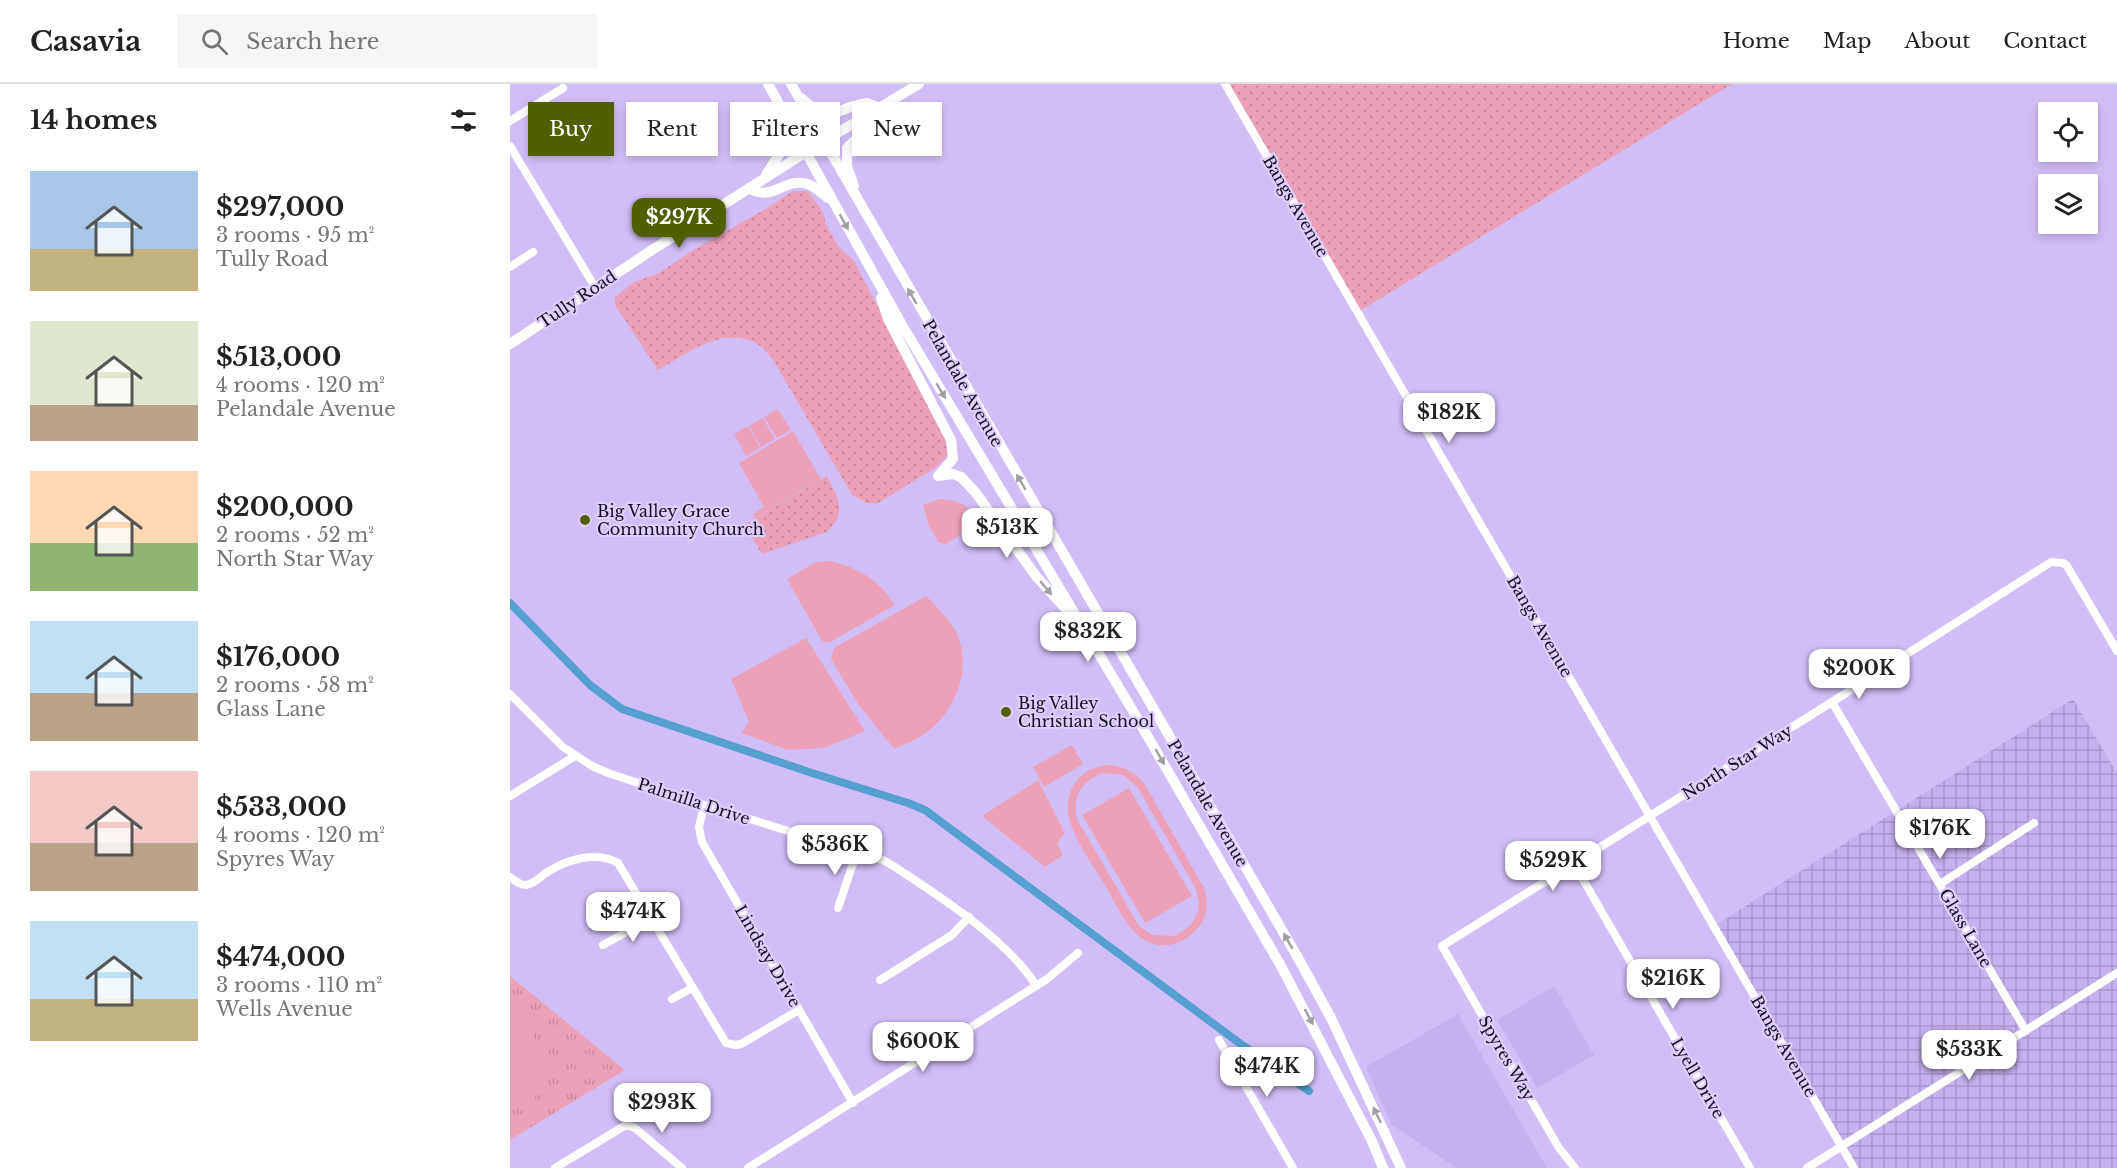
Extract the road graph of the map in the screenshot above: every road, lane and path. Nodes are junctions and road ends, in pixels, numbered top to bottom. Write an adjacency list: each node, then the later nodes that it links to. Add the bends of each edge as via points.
1 (768, 84): 6 (main road, Pelandale Avenue)
2 (919, 84): 9 (main road, Tully Road)
3 (1225, 84): 34 (street, Bangs Avenue)
4 (563, 88): 11 (street)
5 (794, 88): 8 (main road, Pelandale Avenue); 10 (main road, Pelandale Avenue, via 818,111 836,114)
6 (777, 98): 7 (main road, Pelandale Avenue); 19 (main road, Pelandale Avenue, via 775,107 783,145 766,176)
7 (779, 102)
8 (802, 102)
9 (890, 102)
10 (852, 108)
11 (510, 121)
12 (852, 143): 20 (main road, Pelandale Avenue, via 847,148 846,161)
13 (510, 146): 17 (street)
14 (800, 156): 19 (main road, Tully Road)
15 (808, 156): 21 (main road, Pelandale Avenue)
16 (832, 156): 20 (main road, Pelandale Avenue)
17 (519, 161): 18 (street); 25 (street)
18 (510, 166)
19 (749, 188): 21 (main road, Pelandale Avenue, via 764,194 804,183); 25 (main road, Tully Road)
20 (855, 197): 61 (main road, Pelandale Avenue, one-way to 20, via 1297,956)
21 (833, 202): 24 (main road, Pelandale Avenue, one-way to 24)
22 (533, 252): 23 (street)
23 (510, 267)
24 (871, 270): 27 (main road, Pelandale Avenue, one-way to 27); 27 (main road, one-way to 27, via 888,319 951,440 953,459 938,476 961,477 1036,576)
25 (595, 287): 26 (main road, Tully Road)
26 (510, 344)
27 (1082, 626): 60 (main road, Pelandale Avenue, one-way to 60, via 1281,966)
28 (2117, 651): 30 (street, North Star Way, via 2067,566 2051,562)
29 (511, 697): 31 (street, Palmilla Drive)
30 (1832, 702): 34 (street, North Star Way); 39 (street, Glass Lane)
31 (575, 756): 32 (street); 33 (street, Palmilla Drive, via 608,774)
32 (510, 796)
33 (704, 805): 36 (street, Palmilla Drive); 51 (street, Lindsay Drive, via 699,827 702,842)
34 (1650, 816): 37 (street, North Star Way); 55 (street, Bangs Avenue)
35 (2034, 823): 39 (street)
36 (857, 852): 40 (street); 41 (street, Palmilla Drive, via 883,860)
37 (1574, 864): 44 (street, North Star Way); 63 (street, Lyell Drive)
38 (510, 877): 42 (street, via 526,885 555,867 576,860 608,859 621,867)
39 (1940, 884): 52 (street, Glass Lane)
40 (837, 908)
41 (969, 917): 47 (street, via 952,935); 48 (street, Palmilla Drive, via 1020,964)
42 (651, 918): 43 (street); 49 (street)
43 (603, 945)
44 (1442, 946): 62 (street, Spyres Way, via 1559,1148)
45 (1078, 953): 48 (street)
46 (2117, 973): 52 (street)
47 (880, 980)
48 (1036, 985): 54 (street)
49 (692, 988): 50 (street); 51 (street, via 723,1040 730,1045 741,1044)
50 (672, 999)
51 (800, 1010): 54 (street, Lindsay Drive)
52 (2026, 1030): 55 (street)
53 (1219, 1040): 59 (street)
54 (853, 1103): 58 (street)
55 (1842, 1147): 64 (street); 65 (street, Bangs Avenue)
56 (555, 1168): 57 (street, via 627,1125)
57 (682, 1168)
58 (748, 1168)
59 (1293, 1168)
60 (1383, 1168)
61 (1401, 1168)
62 (1575, 1168)
63 (1750, 1168)
64 (1807, 1168)
65 (1854, 1168)

